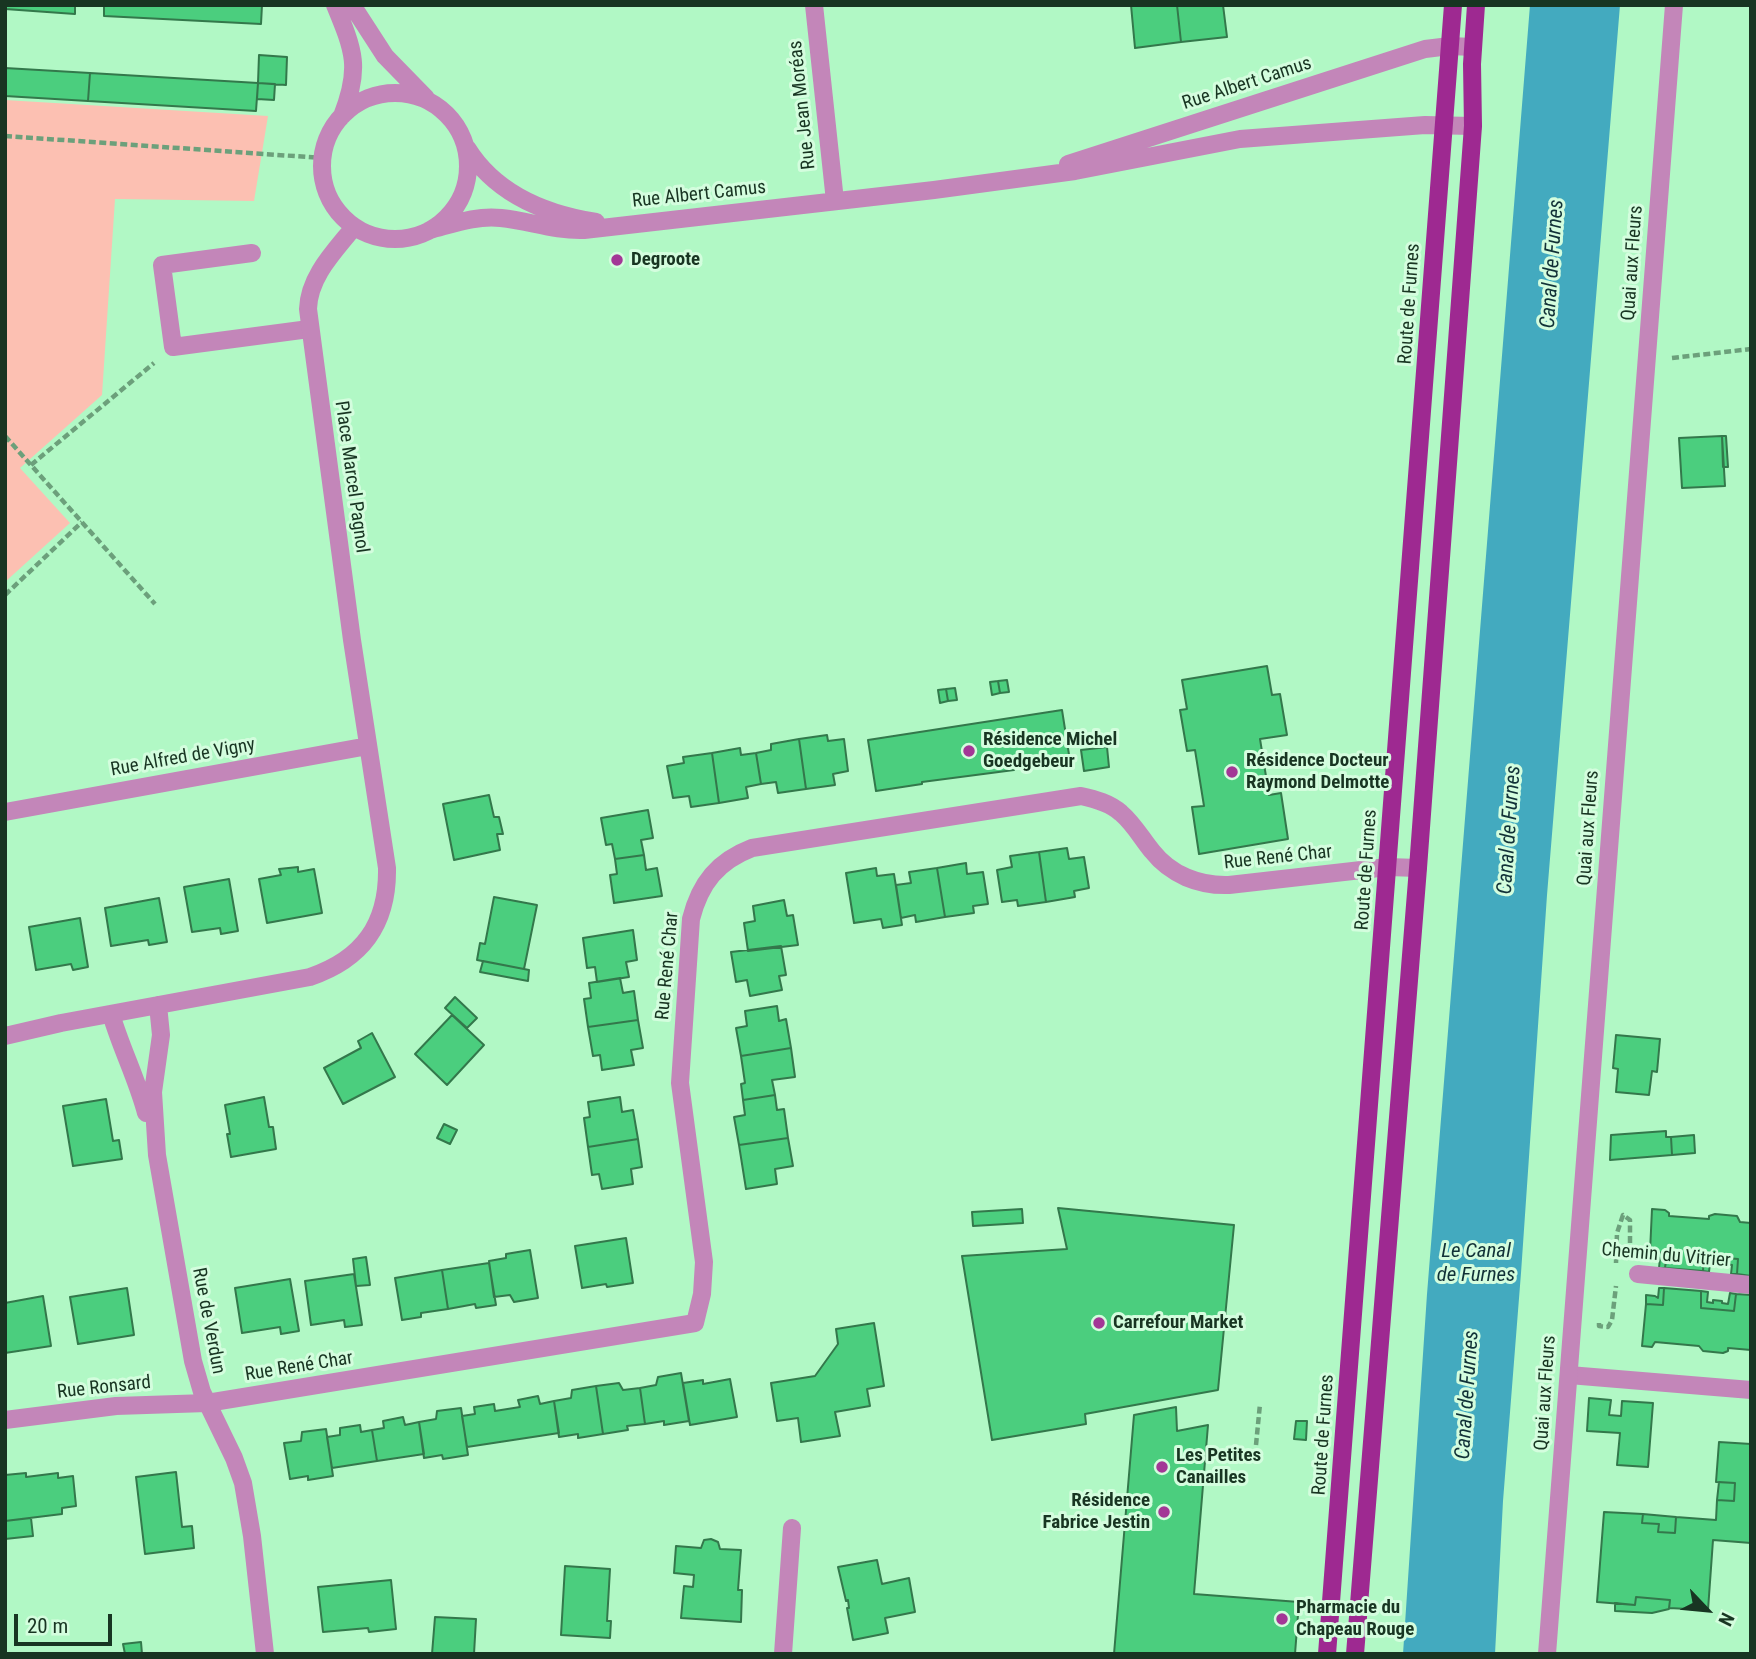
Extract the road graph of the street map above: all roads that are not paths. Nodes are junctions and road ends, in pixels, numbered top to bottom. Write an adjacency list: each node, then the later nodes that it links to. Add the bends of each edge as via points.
1 (335, 5): 10 (street, via 354,56 352,85)
2 (352, 5): 9 (street, via 384,56)
3 (814, 5): 15 (street, Rue Jean Moréas)
4 (1452, 5): 7 (main road, Route de Furnes)
5 (1476, 5): 8 (main road)
6 (1674, 5): 31 (street, Quai aux Fleurs)
7 (1450, 46): 8 (street, Rue Albert Camus); 11 (main road, Route de Furnes); 14 (street, Rue Albert Camus, via 1425,49)
8 (1474, 47): 12 (main road)
9 (431, 102): 10 (street, via 415,95 386,93 364,99); 13 (street, via 453,121)
10 (341, 116): 17 (street, via 328,135 323,181 338,211)
11 (1444, 125): 12 (street, Rue Albert Camus); 14 (street, Rue Albert Camus, via 1240,139 1101,168); 23 (main road, Route de Furnes)
12 (1473, 126): 24 (main road)
13 (464, 142): 16 (street, Rue Albert Camus, via 486,174 512,194 558,213); 18 (street, via 468,164 463,192 452,211)
14 (1037, 176): 15 (street, Rue Albert Camus)
15 (835, 201): 16 (street, Rue Albert Camus)
16 (617, 225): 18 (street, Rue Albert Camus, via 563,230 489,217)
17 (355, 227): 18 (street, via 392,239); 20 (street, Place Marcel Pagnol, via 314,283 308,302)
18 (430, 230)
19 (253, 253): 20 (street, via 163,265 173,347)
20 (309, 329): 21 (street, Place Marcel Pagnol)
21 (368, 746): 22 (street, Rue Alfred de Vigny); 25 (street, via 387,878 383,909 362,946 338,966 310,977)
22 (5, 812)
23 (1388, 867): 24 (street, Rue René Char); 33 (street, Rue René Char, via 1204,884 1161,861 1121,813 1081,796 740,852 707,879 691,919 680,1083 704,1262 695,1323); 38 (main road, Route de Furnes)
24 (1418, 868): 39 (main road)
25 (158, 1005): 26 (street); 28 (street, Rue de Verdun, via 160,1035 153,1092)
26 (111, 1014): 27 (street); 28 (street, Rue de Verdun, via 138,1082)
27 (5, 1036)
28 (157, 1155): 33 (street, Rue de Verdun, via 188,1337)
29 (1638, 1274): 30 (street, Chemin du Vitrier)
30 (1751, 1285)
31 (1569, 1375): 32 (street); 40 (street, Quai aux Fleurs)
32 (1751, 1390)
33 (207, 1403): 34 (street, Rue Ronsard, via 116,1406); 36 (street, Rue de Verdun, via 243,1483)
34 (5, 1420)
35 (792, 1528): 37 (street)
36 (265, 1654)
37 (783, 1654)
38 (1328, 1654)
39 (1355, 1654)
40 (1547, 1654)

